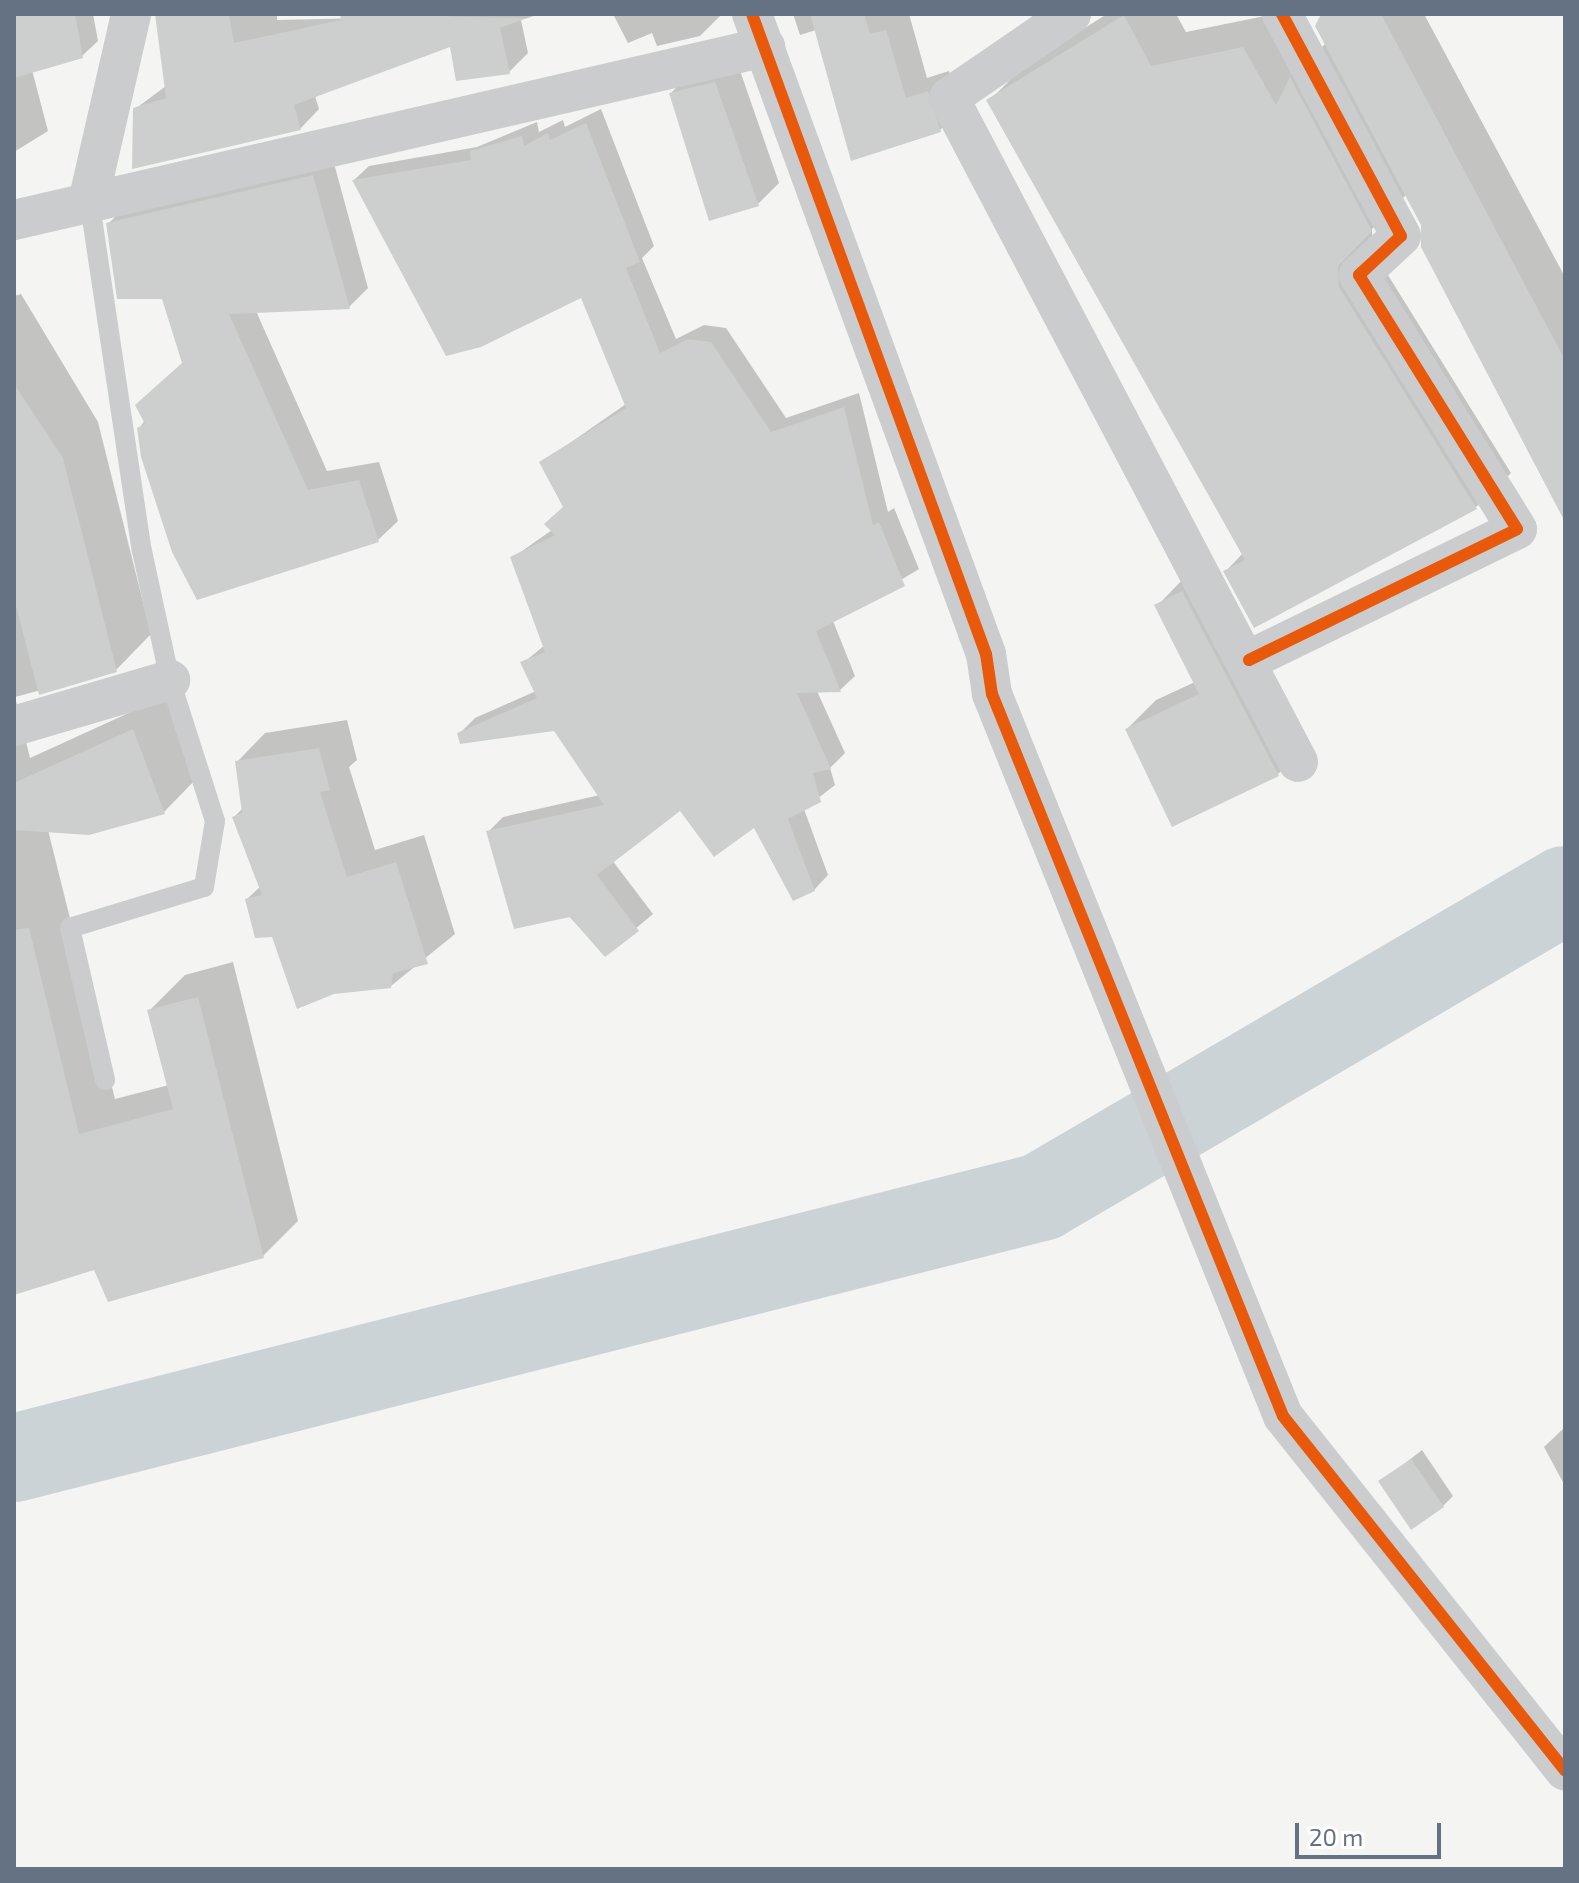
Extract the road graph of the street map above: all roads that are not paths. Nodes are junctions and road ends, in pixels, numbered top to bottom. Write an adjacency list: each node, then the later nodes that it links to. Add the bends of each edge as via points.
1 (131, 14): 5 (street)
2 (1071, 14): 7 (street, via 949,98 1121,434)
3 (1282, 14): 7 (street, via 1401,236 1359,275 1517,529)
4 (759, 30): 5 (street); 12 (street, via 986,654 992,694 1283,1416)
5 (89, 198): 6 (street); 8 (lane, via 142,551)
6 (14, 220)
7 (1249, 660): 10 (street)
8 (170, 680): 9 (street); 11 (lane, via 215,821 204,887 70,928)
9 (14, 726)
10 (1298, 762)
11 (105, 1080)
12 (1565, 1771)

